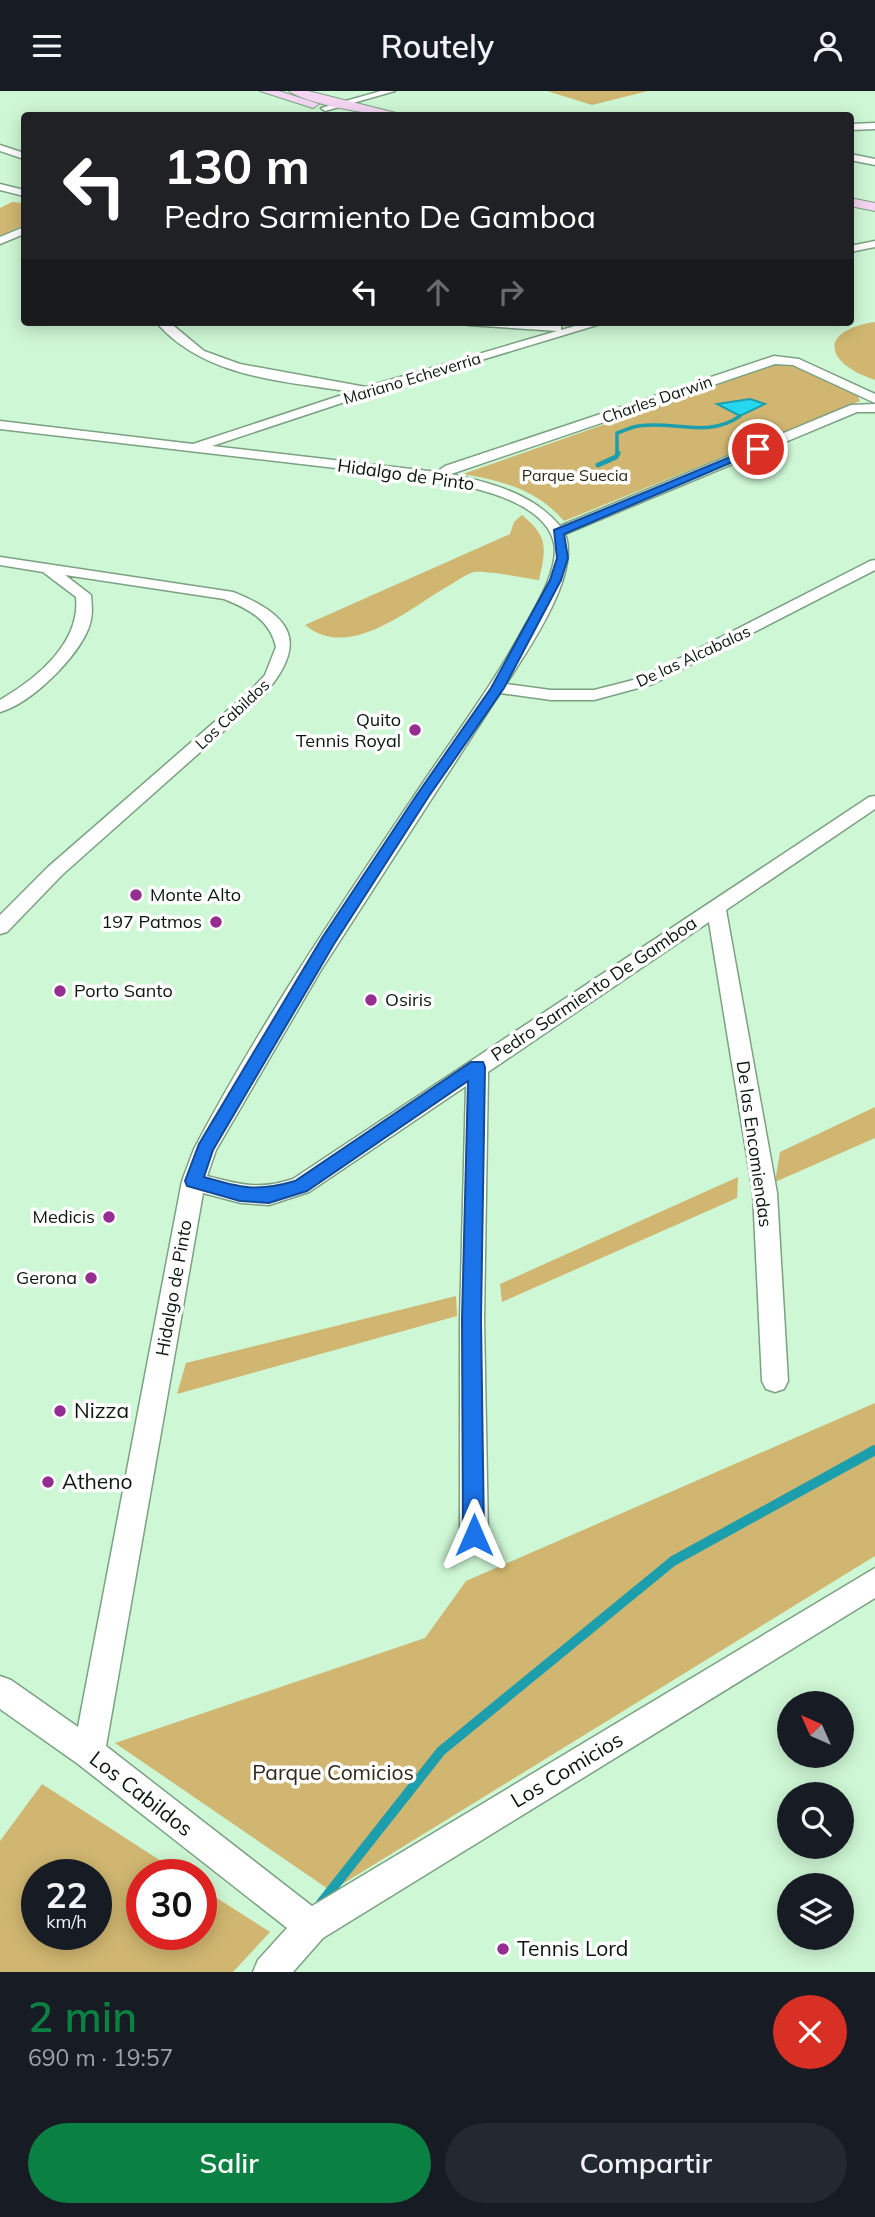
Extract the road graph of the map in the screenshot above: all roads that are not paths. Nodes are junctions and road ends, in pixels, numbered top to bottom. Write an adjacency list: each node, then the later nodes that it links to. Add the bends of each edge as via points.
1 (266, 91): 5 (street)
2 (295, 91): 4 (street)
3 (391, 91): 4 (street)
4 (340, 104): 5 (street); 7 (street)
5 (325, 108): 6 (street)
6 (348, 112)
7 (382, 112)
8 (875, 126): 9 (street)
9 (854, 127)
10 (0, 148): 11 (street)
11 (21, 155)
12 (854, 158): 13 (street)
13 (875, 162)
14 (0, 187): 15 (street)
15 (21, 192)
16 (854, 203): 17 (street)
17 (875, 207)
18 (854, 210): 19 (street)
19 (875, 214)
20 (21, 231): 21 (street)
21 (0, 241)
22 (875, 244): 23 (street)
23 (854, 247)
24 (167, 326): 28 (street, via 213,359)
25 (531, 326): 27 (street)
26 (588, 326): 27 (street, Mariano Echeverria)
27 (578, 329): 28 (street, Mariano Echeverria)
28 (365, 391): 32 (street, Mariano Echeverria)
29 (875, 399): 33 (street, Charles Darwin, via 795,362 774,360 450,468)
30 (875, 408): 34 (street, via 855,408)
31 (0, 425): 32 (street, Hidalgo de Pinto, via 190,449)
32 (224, 446): 33 (street, Hidalgo de Pinto)
33 (439, 476): 34 (street, Hidalgo de Pinto, via 522,501)
34 (558, 532): 38 (street, Hidalgo de Pinto, via 563,558 556,580)
35 (0, 561): 37 (street, Los Cabildos)
36 (875, 564): 38 (street, De las Alcabalas, via 648,681 594,695)
37 (42, 566): 39 (street, via 78,589 85,602 85,619 53,666); 42 (street, Los Cabildos, via 228,595 265,614 281,633 284,647 272,677 256,694 55,871)
38 (497, 688): 44 (street, Hidalgo de Pinto, via 328,942 205,1149)
39 (0, 707)
40 (875, 801): 41 (street, Pedro Sarmiento De Gamboa)
41 (716, 908): 43 (street, Pedro Sarmiento De Gamboa); 45 (street, De las Encomiendas, via 765,1193)
42 (0, 927)
43 (477, 1067): 44 (street, Pedro Sarmiento De Gamboa, via 301,1186 269,1196 240,1194); 46 (street)
44 (194, 1181): 49 (street, Hidalgo de Pinto)
45 (775, 1381)
46 (474, 1535)
47 (875, 1582): 50 (street, Los Comicios)
48 (0, 1691): 49 (street, Los Cabildos)
49 (89, 1753): 50 (street, Los Cabildos)
50 (311, 1926): 51 (street, Los Comicios)
51 (270, 1972)

